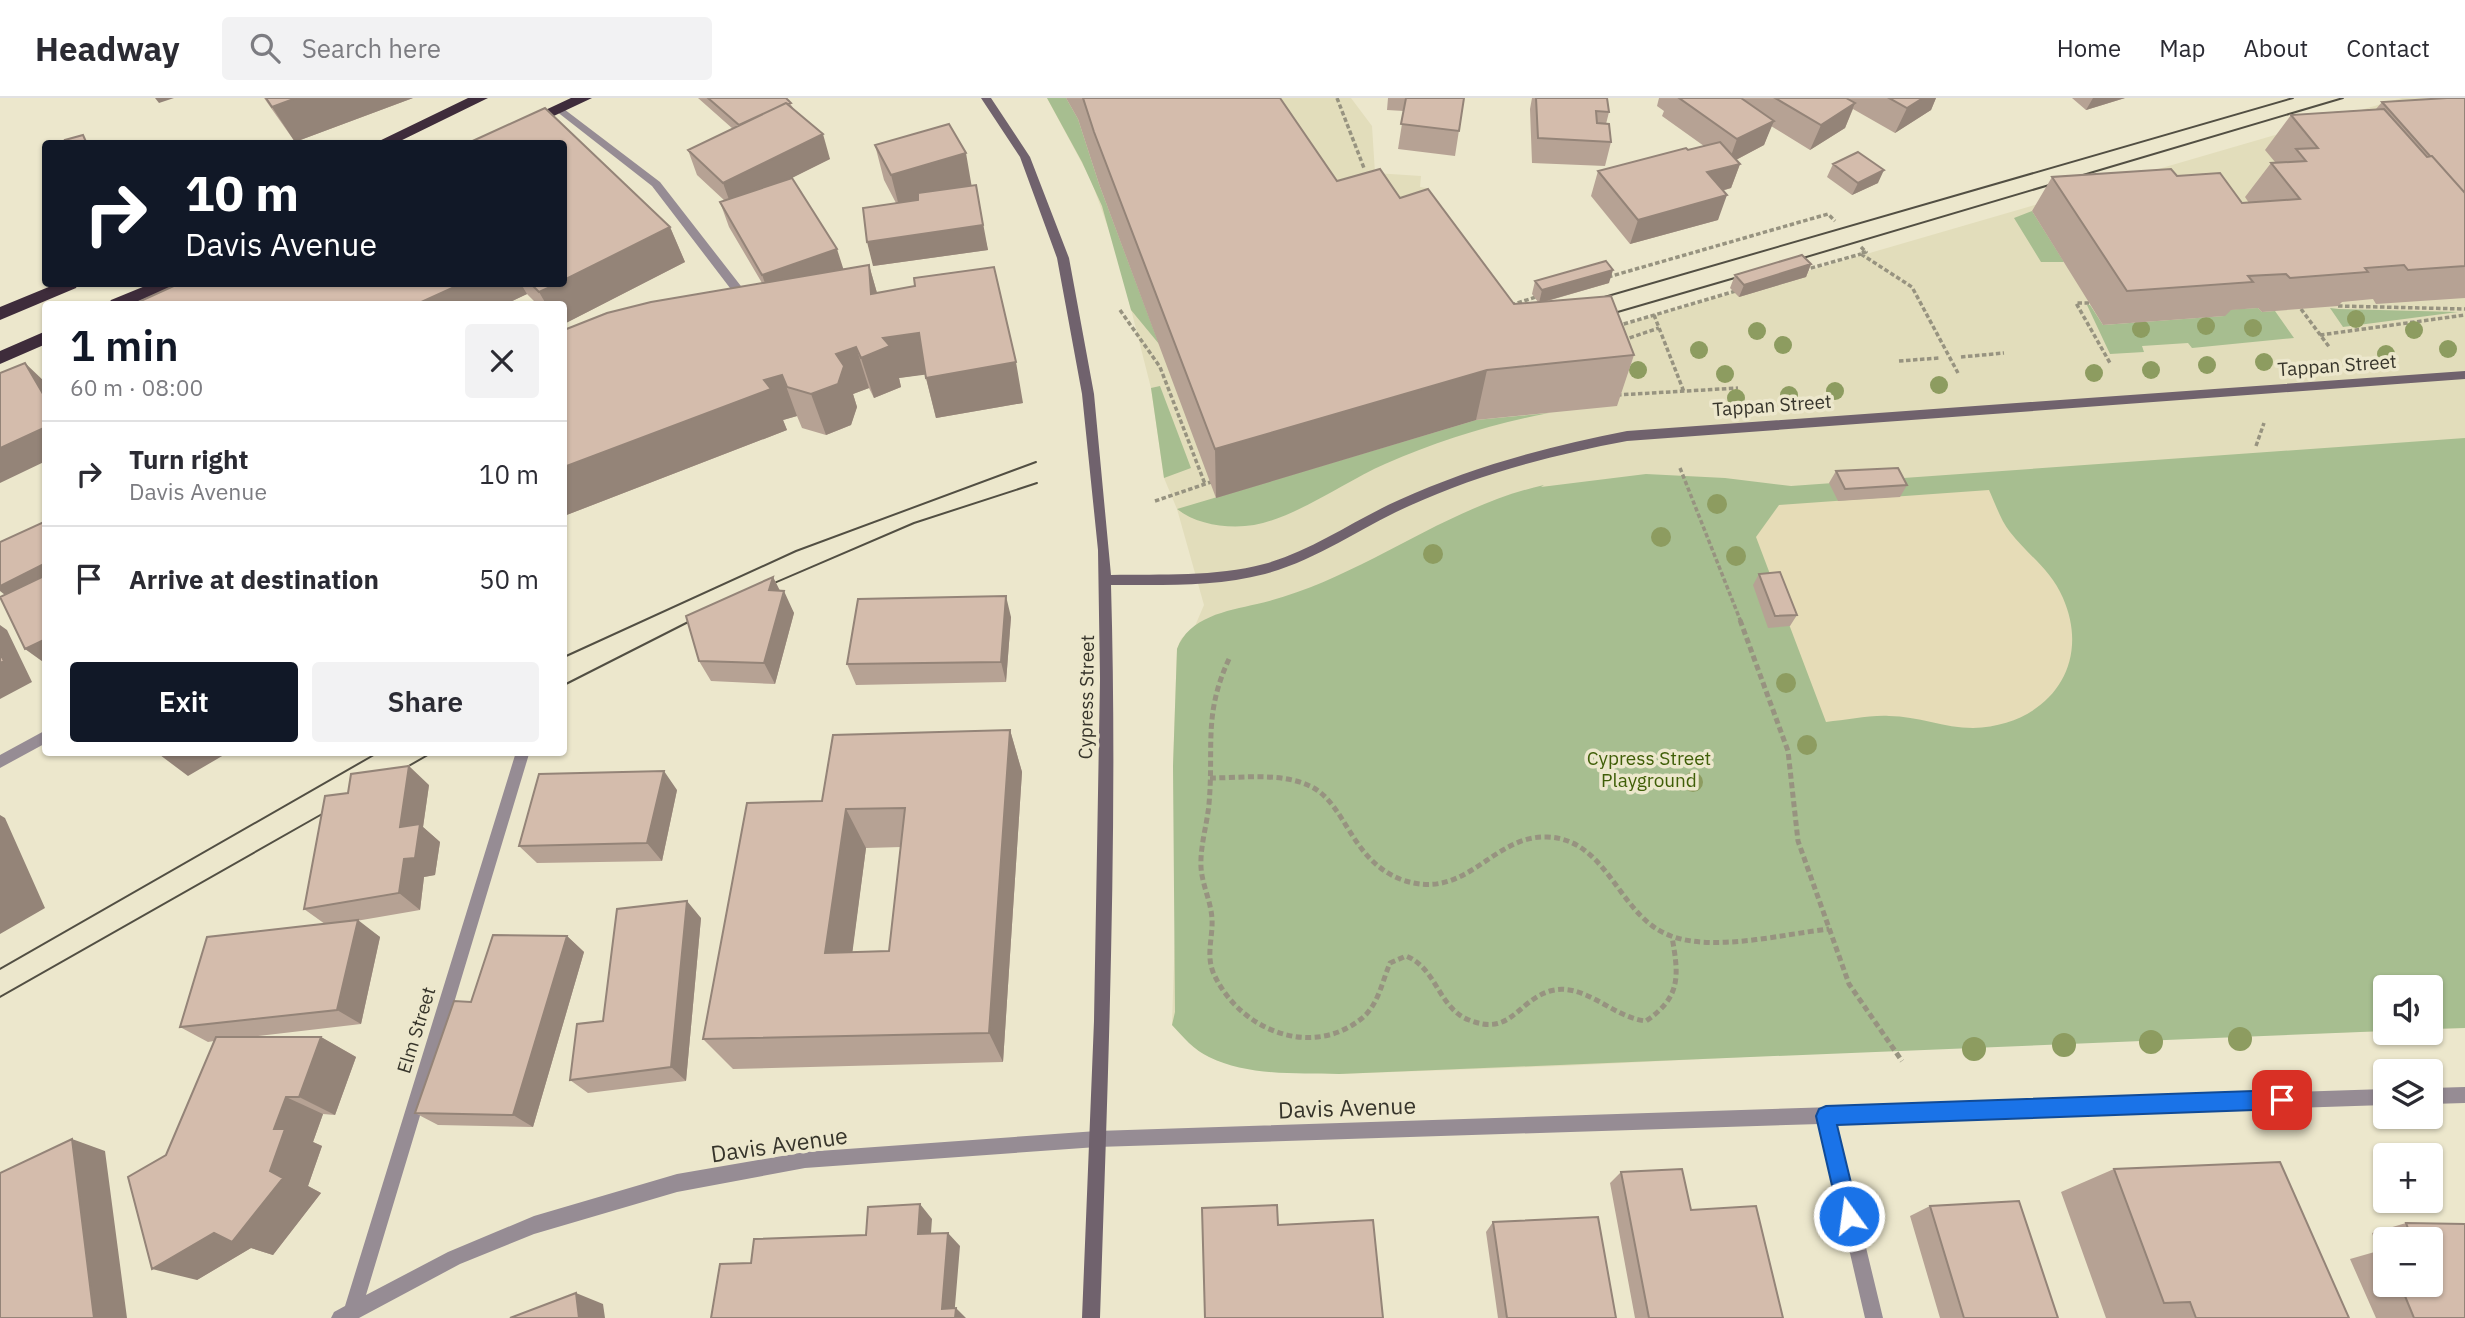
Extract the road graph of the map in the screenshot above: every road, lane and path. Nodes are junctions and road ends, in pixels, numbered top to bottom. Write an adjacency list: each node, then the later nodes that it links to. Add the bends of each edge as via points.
1 (480, 98): 6 (highway)
2 (584, 98): 5 (highway)
3 (986, 98): 50 (street, Cypress Street, via 1030,168 1067,274 1090,412)
4 (1337, 98): 8 (path)
5 (560, 108): 7 (highway); 20 (street, via 656,184 752,308)
6 (389, 140)
7 (489, 140)
8 (1364, 168)
9 (1835, 221): 13 (path, via 1828,214)
10 (1861, 247): 11 (path, via 1866,252)
11 (1861, 254): 12 (path); 41 (path, via 1912,287)
12 (1796, 273)
13 (1607, 277)
14 (63, 287): 26 (highway)
15 (157, 287): 18 (highway)
16 (1744, 288): 27 (path)
17 (1540, 296): 22 (path)
18 (124, 301)
19 (2089, 303): 40 (path, via 2076,303)
20 (765, 306)
21 (2338, 306): 24 (path)
22 (1499, 308)
23 (2301, 309): 31 (path)
24 (2465, 309)
25 (1120, 310): 48 (path, via 1160,367)
26 (0, 314)
27 (1654, 315): 29 (path); 30 (path)
28 (2465, 315): 31 (path)
29 (1616, 327)
30 (1659, 328): 33 (path); 44 (path)
31 (2320, 335): 34 (path)
32 (42, 339): 37 (highway)
33 (1621, 340)
34 (2330, 348)
35 (2004, 353): 36 (path)
36 (1961, 357)
37 (0, 358)
38 (1939, 358): 39 (path)
39 (1899, 361)
40 (2110, 363)
41 (1958, 373)
42 (2465, 375): 50 (street, Tappan Street, via 1627,436 1537,454 1460,479 1312,552 1268,568 1199,579)
43 (1738, 388): 44 (path)
44 (1683, 390): 45 (path)
45 (1613, 395)
46 (1673, 455): 56 (path, via 1708,533 1788,751 1798,841)
47 (1211, 482): 48 (path)
48 (1205, 484): 49 (path)
49 (1155, 502)
50 (1107, 580): 63 (street, Cypress Street)
51 (1230, 659): 55 (path, via 1209,712)
52 (42, 738): 54 (street)
53 (521, 756): 64 (street, Elm Street)
54 (0, 761)
55 (1210, 778): 57 (path, via 1274,779 1318,791 1368,856 1411,881 1443,883 1460,878 1525,841 1546,837 1567,841 1605,868 1630,910); 57 (path, via 1201,864 1212,923 1209,960 1216,979 1241,1010 1265,1030 1286,1038 1325,1037 1361,1019 1378,998 1390,963 1406,956 1421,962 1456,1013 1475,1022 1506,1024 1547,992 1564,989 1617,1017 1646,1021 1665,1008 1673,995 1676,964)
56 (1829, 929): 57 (path, via 1700,940); 58 (path, via 1849,984)
57 (1672, 937)
58 (1902, 1061)
59 (2465, 1095): 60 (street)
60 (2443, 1096)
61 (2373, 1097): 62 (street, Davis Avenue)
62 (1826, 1116): 63 (street, Davis Avenue); 66 (street)
63 (1097, 1139): 64 (street, Davis Avenue, via 805,1160 677,1182 534,1225 454,1258); 65 (street, Cypress Street)
64 (347, 1316)
65 (1091, 1318)
66 (1874, 1318)

